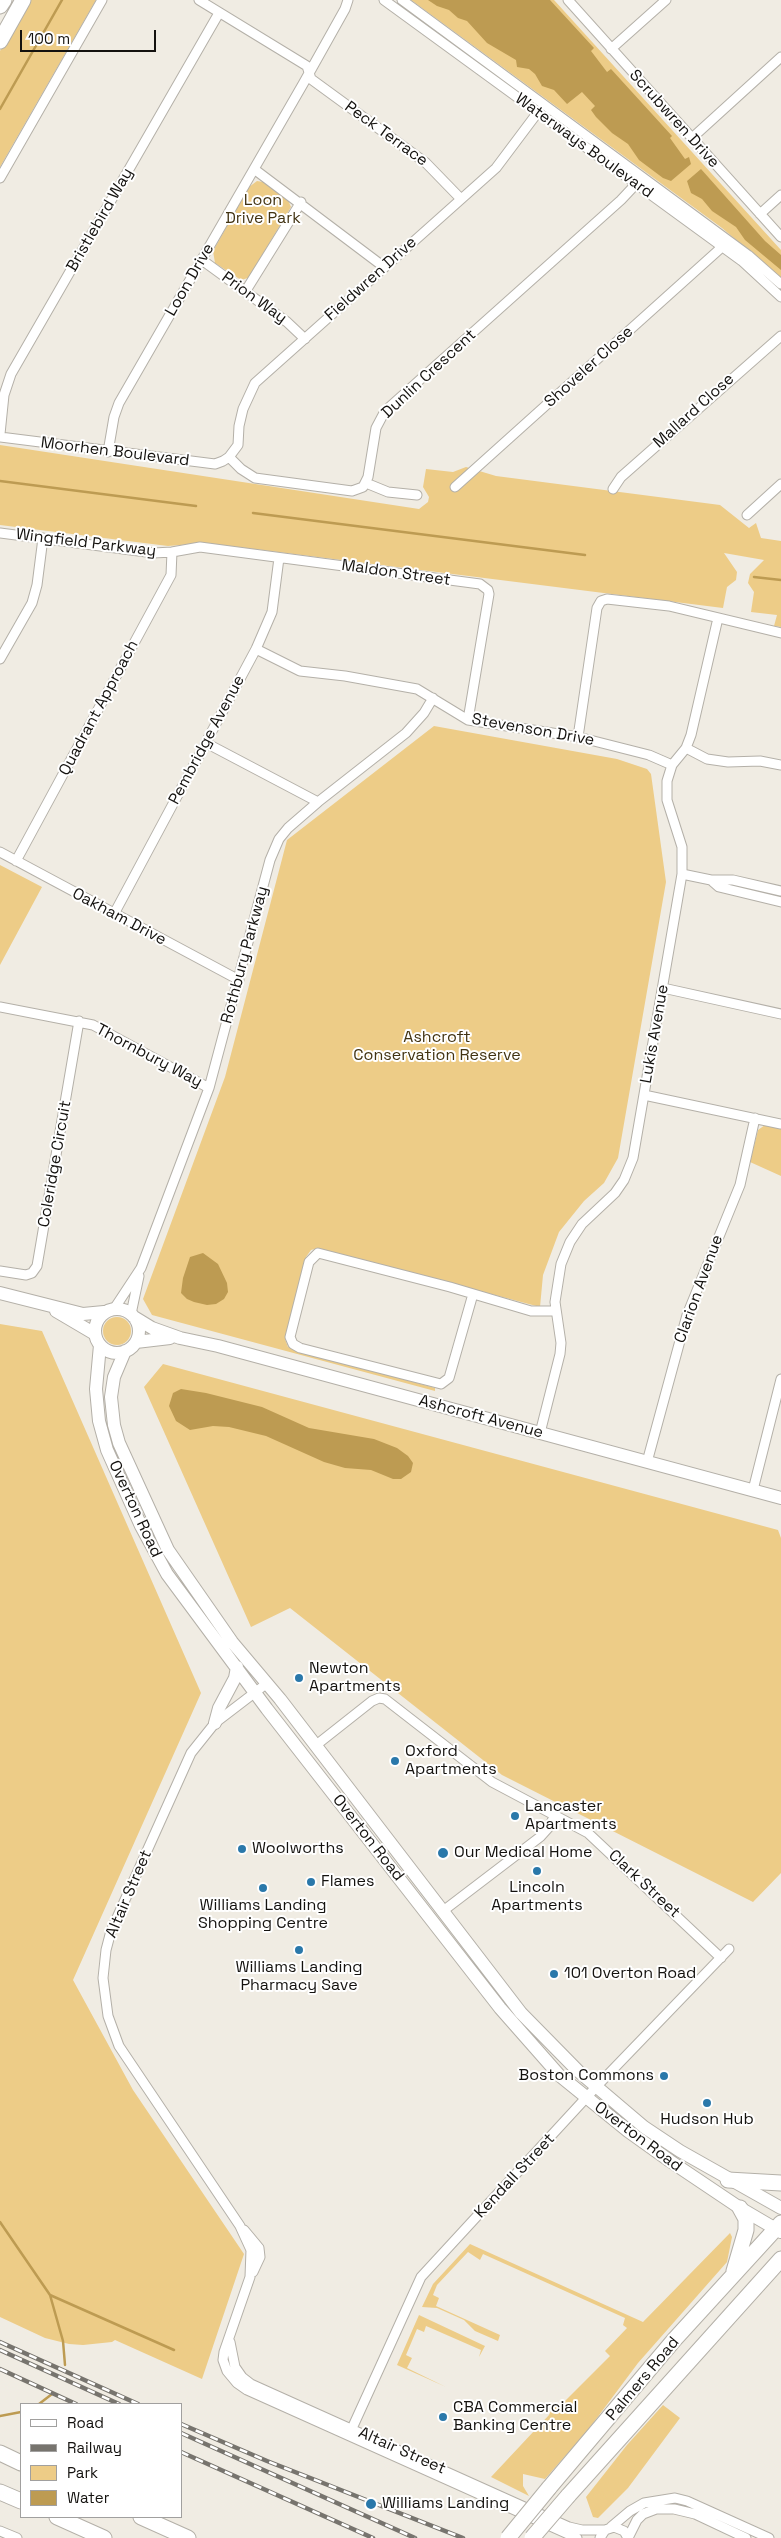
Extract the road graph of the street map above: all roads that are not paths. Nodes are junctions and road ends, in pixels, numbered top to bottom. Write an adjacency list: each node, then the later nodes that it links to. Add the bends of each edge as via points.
1 (4, 0): 11 (highway)
2 (23, 0): 13 (highway)
3 (102, 0): 20 (street)
4 (198, 0): 12 (street)
5 (355, 0): 10 (street, Loon Drive)
6 (384, 0): 17 (street, Waterways Boulevard)
7 (402, 0): 30 (street, Waterways Boulevard, via 710,227)
8 (568, 0): 14 (street, Scrubwren Drive)
9 (666, 0): 14 (street)
10 (346, 5): 16 (street, Loon Drive)
11 (0, 6)
12 (219, 13): 16 (street, via 307,66); 35 (street, Bristlebird Way, via 12,374 4,394)
13 (0, 41)
14 (611, 49): 18 (street, Scrubwren Drive)
15 (781, 56): 18 (street)
16 (309, 73): 19 (street, Loon Drive); 23 (street, Peck Terrace, via 311,79 435,170)
17 (538, 112): 21 (street, Waterways Boulevard); 23 (street, Fieldwren Drive, via 501,162)
18 (692, 138): 25 (street, Scrubwren Drive)
19 (254, 169): 24 (street); 28 (street, Loon Drive)
20 (0, 178)
21 (636, 184): 27 (street, Waterways Boulevard); 38 (street, Dunlin Crescent, via 385,412 376,428)
22 (781, 195): 25 (street)
23 (461, 199): 29 (street, Fieldwren Drive)
24 (301, 202): 29 (street); 31 (street)
25 (760, 214): 26 (street, Scrubwren Drive)
26 (781, 237)
27 (722, 247): 32 (street, Waterways Boulevard); 40 (street, Shoveler Close)
28 (202, 260): 31 (street, Prion Way); 36 (street, Loon Drive, via 119,403)
29 (384, 267): 34 (street, Fieldwren Drive)
30 (781, 284)
31 (245, 292): 34 (street, Prion Way)
32 (781, 297)
33 (780, 336): 41 (street, Mallard Close, via 621,477)
34 (305, 339): 37 (street, Fieldwren Drive, via 251,388 238,426 238,444)
35 (0, 435): 36 (street, Moorhen Boulevard)
36 (108, 452): 37 (street, Moorhen Boulevard, via 215,464)
37 (229, 457): 38 (street, via 255,478 352,491)
38 (366, 484): 42 (street, via 388,492)
39 (781, 484): 43 (street)
40 (455, 487)
41 (613, 489)
42 (417, 495)
43 (747, 514)
44 (0, 533): 45 (street, Wingfield Parkway)
45 (43, 538): 46 (street, Wingfield Parkway, via 154,553); 51 (street, via 32,603)
46 (172, 552): 47 (street, Maldon Street, via 196,547); 61 (street, Quadrant Approach, via 171,575)
47 (279, 558): 50 (street, Pembridge Avenue, via 272,612); 53 (street, Maldon Street, via 485,586 489,594)
48 (718, 618): 49 (street); 54 (street, via 669,606 601,601 597,608); 56 (street, Lukis Avenue)
49 (781, 633)
50 (256, 649): 52 (street, Stevenson Drive, via 300,671 399,684); 55 (street, Pembridge Avenue)
51 (0, 659)
52 (433, 698): 53 (street, Stevenson Drive); 59 (street, Rothbury Parkway, via 406,733)
53 (468, 720): 54 (street, Stevenson Drive)
54 (578, 737): 58 (street, Stevenson Drive, via 649,756)
55 (206, 743): 59 (street); 66 (street, Pembridge Avenue)
56 (686, 748): 57 (street, via 707,759); 58 (street, Lukis Avenue)
57 (781, 765)
58 (672, 766): 62 (street, Lukis Avenue, via 667,781 668,800 682,847)
59 (318, 802): 67 (street, Rothbury Parkway, via 279,839 270,860)
60 (0, 852): 61 (street, Oakham Drive)
61 (16, 861): 66 (street, Oakham Drive)
62 (682, 874): 63 (street); 68 (street, Lukis Avenue)
63 (711, 880): 64 (street, via 733,880); 65 (street, via 718,887)
64 (781, 891)
65 (781, 902)
66 (114, 914): 67 (street, Oakham Drive)
67 (239, 980): 72 (street, Rothbury Parkway)
68 (663, 988): 70 (street); 73 (street, Lukis Avenue)
69 (0, 1008): 71 (street, Thornbury Way)
70 (781, 1014)
71 (79, 1021): 72 (street, Thornbury Way, via 93,1025); 77 (street, Coleridge Circuit, via 37,1266 34,1272 26,1275)
72 (209, 1088): 76 (street, Rothbury Parkway)
73 (644, 1095): 74 (street); 82 (street, Lukis Avenue, via 631,1166 615,1193 582,1224 570,1242 558,1272)
74 (755, 1118): 75 (street); 90 (street, Clarion Avenue, via 740,1185 687,1315)
75 (781, 1124)
76 (141, 1268): 81 (street, Rothbury Parkway); 83 (street, Rothbury Parkway)
77 (0, 1271)
78 (0, 1293): 80 (street)
79 (472, 1294): 79 (street, via 318,1253 309,1262 290,1337 300,1348 441,1384 450,1378); 82 (street, via 530,1311)
80 (42, 1304): 81 (street, via 83,1314); 85 (street)
81 (109, 1311): 83 (street, via 123,1310); 85 (street, via 97,1320)
82 (556, 1311): 89 (street, Lukis Avenue, via 560,1354)
83 (133, 1316): 84 (street, Ashcroft Avenue, via 152,1328); 86 (street, via 139,1329)
84 (180, 1338): 86 (street, Ashcroft Avenue); 89 (street, Ashcroft Avenue)
85 (97, 1339): 87 (street, via 111,1352); 93 (street, Overton Road, via 96,1407 110,1455 156,1557)
86 (136, 1342): 87 (street)
87 (125, 1351): 94 (street, Overton Road, via 114,1377 111,1397 114,1425 124,1454 174,1560)
88 (781, 1379): 91 (street)
89 (540, 1433): 90 (street, Ashcroft Avenue)
90 (647, 1462): 91 (street, Ashcroft Avenue)
91 (753, 1490): 92 (street, Ashcroft Avenue)
92 (781, 1498)
93 (237, 1667): 95 (street, Overton Road); 96 (street)
94 (266, 1684): 95 (street, Altair Street); 97 (street, Overton Road)
95 (255, 1692): 96 (street, Altair Street); 103 (street, Overton Road, via 500,2008 559,2075)
96 (215, 1723): 112 (street, Altair Street, via 191,1753 116,1920 106,1950 103,1986 108,2016 119,2046 240,2226 252,2255 250,2277 224,2360 227,2371 237,2383)
97 (315, 1746): 98 (street, Clark Street, via 372,1701 382,1698 492,1782); 99 (street, Overton Road)
98 (555, 1815): 99 (street, via 540,1837); 101 (street, Clark Street, via 593,1837)
99 (443, 1912): 102 (street, Overton Road, via 521,2013)
100 (729, 1949): 101 (street, Kendall Street)
101 (721, 1958): 102 (street, Kendall Street)
102 (596, 2087): 103 (street, Kendall Street); 104 (street, Overton Road, via 644,2127)
103 (587, 2098): 106 (street, Overton Road, via 651,2148); 112 (street, Kendall Street, via 421,2277)
104 (728, 2180): 105 (highway); 107 (street, Overton Road)
105 (781, 2183)
106 (740, 2208): 108 (street, Overton Road); 111 (highway, via 746,2218 746,2230)
107 (781, 2208)
108 (779, 2228): 111 (highway, Palmers Road)
109 (781, 2260): 110 (highway, Palmers Road)
110 (776, 2270): 125 (highway, Palmers Road, bridge)
111 (733, 2275): 124 (highway, Palmers Road, bridge, via 674,2340)
112 (350, 2432): 120 (street, Altair Street, via 569,2527); 126 (street, Altair Street)
113 (0, 2453): 114 (highway)
114 (20, 2463)
115 (0, 2492): 116 (highway)
116 (20, 2501)
117 (59, 2518): 122 (highway)
118 (143, 2518): 123 (highway)
119 (0, 2530): 121 (street)
120 (606, 2532): 127 (street, via 622,2530); 129 (street, via 644,2503 675,2498)
121 (17, 2538)
122 (104, 2538)
123 (188, 2538)
124 (508, 2538)
125 (532, 2538)
126 (578, 2538)
127 (628, 2538): 128 (street, via 643,2514 656,2509 674,2509 695,2514)
128 (746, 2538)
129 (770, 2538)

